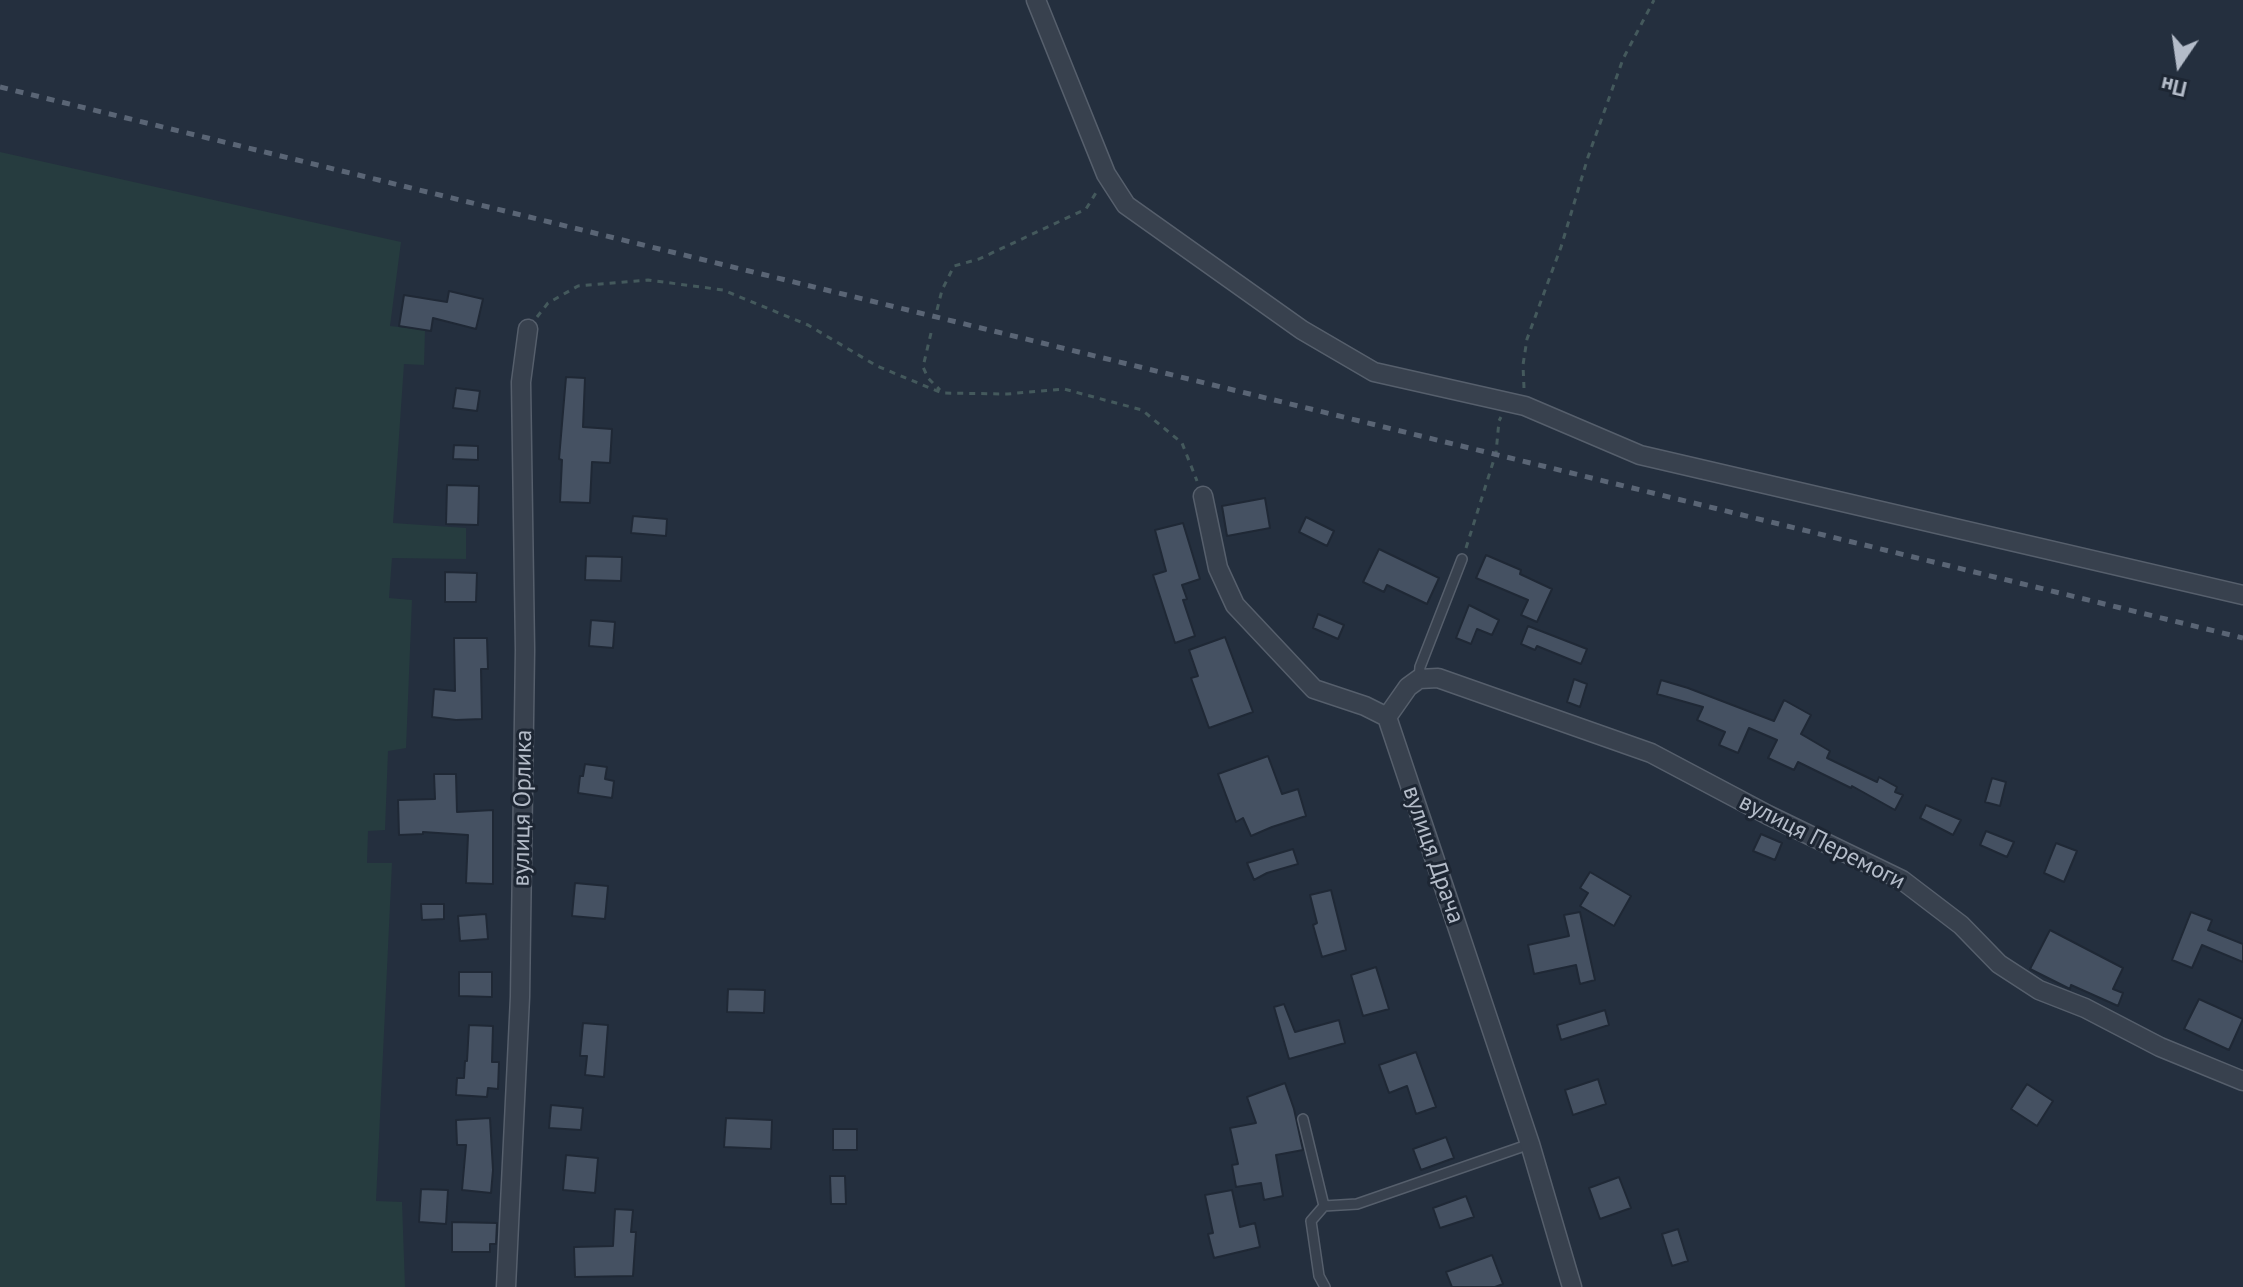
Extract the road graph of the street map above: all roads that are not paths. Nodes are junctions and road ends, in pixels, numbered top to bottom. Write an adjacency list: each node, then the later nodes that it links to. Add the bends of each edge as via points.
1 (1036, 0): 5 (street, via 1106,174 1126,205 1302,330 1374,372 1518,405 1640,455)
2 (528, 329): 12 (street, вулиця Орлика, via 521,382 525,650 520,997)
3 (1203, 496): 7 (street, via 1218,568 1235,605 1314,689)
4 (1462, 559): 6 (lane)
5 (2243, 595)
6 (1419, 679): 7 (street); 8 (street, вулиця Перемоги, via 1438,678 1651,753 1902,880 1961,925 1999,964 2039,990)
7 (1387, 717): 10 (street, вулиця Драча)
8 (2243, 1081)
9 (1303, 1119): 11 (lane)
10 (1530, 1144): 11 (lane, via 1357,1204); 14 (street, вулиця Драча)
11 (1324, 1206): 13 (lane, via 1311,1221)
12 (506, 1287)
13 (1325, 1287)
14 (1572, 1287)

